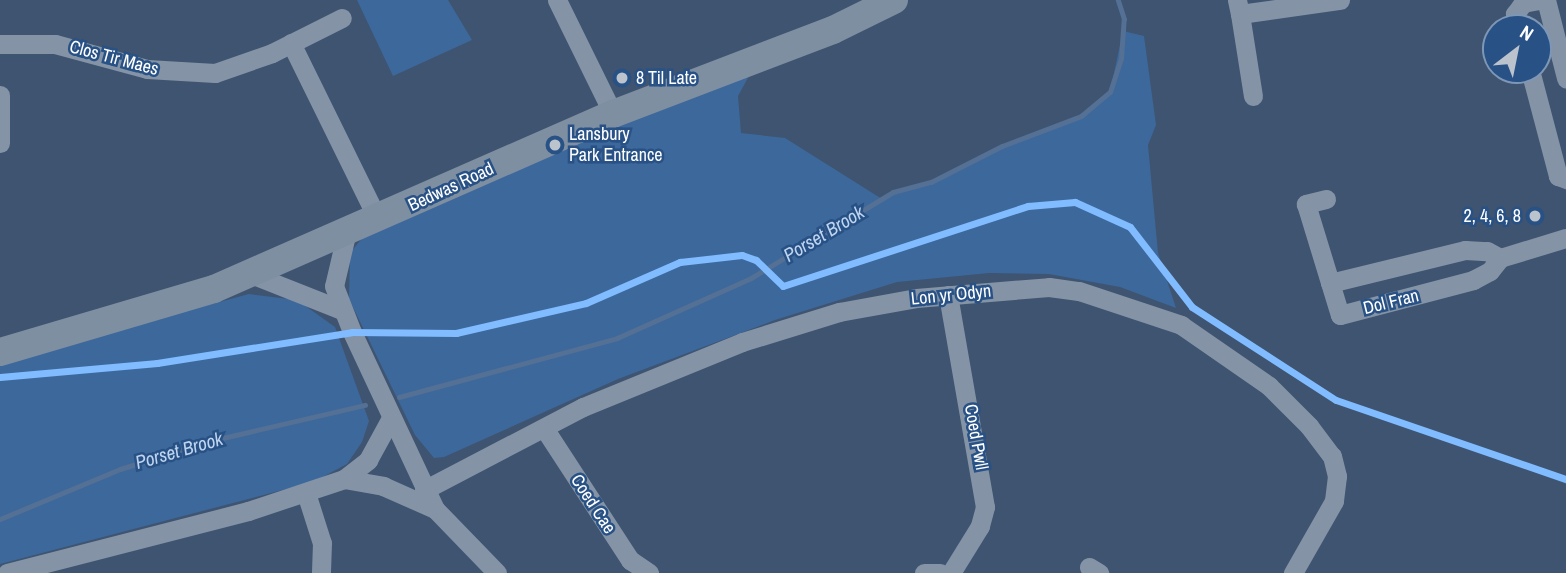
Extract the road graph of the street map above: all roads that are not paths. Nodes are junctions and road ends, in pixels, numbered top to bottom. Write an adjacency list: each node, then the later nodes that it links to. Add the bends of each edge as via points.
1 (894, 0): 15 (main road, Bedwas Road, via 833,30)
2 (1340, 0): 6 (street)
3 (1538, 0): 7 (street, via 1522,3)
4 (1546, 0): 11 (street)
5 (558, 5): 15 (street)
6 (1239, 7): 14 (street)
7 (1515, 14)
8 (342, 18): 9 (street, Clos Tir Maes)
9 (291, 43): 10 (street, Clos Tir Maes, via 245,65 184,75 147,69 77,47); 19 (street)
10 (0, 44)
11 (1566, 78)
12 (1534, 84): 17 (street, via 1558,176)
13 (0, 95): 16 (street)
14 (1253, 96)
15 (613, 114): 19 (main road, Bedwas Road)
16 (0, 143)
17 (1566, 179)
18 (1326, 200): 24 (street, Dol Fran, via 1306,204)
19 (378, 220): 20 (main road, Bedwas Road)
20 (346, 235): 23 (main road, Bedwas Road); 26 (street, via 335,273)
21 (1566, 238): 22 (street, Dol Fran)
22 (1500, 258): 24 (street, via 1487,251 1465,250); 24 (street, Dol Fran, via 1473,281 1340,315)
23 (251, 274): 26 (street); 27 (main road, Bedwas Road)
24 (1330, 283)
25 (948, 295): 29 (street, Lon yr Odyn, via 839,312 743,342 593,403); 40 (street, Coed Pwll, via 985,507 980,526); 41 (street, Lon yr Odyn, via 1025,287 1079,291 1181,325 1269,386 1332,456 1337,476 1334,501)
26 (342, 310): 28 (street)
27 (0, 352)
28 (391, 418): 30 (street, via 368,460); 31 (street)
29 (544, 428): 31 (street, Lon yr Odyn); 37 (street, Coed Cae, via 631,560)
30 (344, 479): 32 (street); 33 (street, via 383,486)
31 (424, 490): 33 (street)
32 (306, 493): 34 (street); 35 (street, via 322,542)
33 (435, 509): 36 (street)
34 (7, 573)
35 (321, 573)
36 (497, 573)
37 (649, 573)
38 (925, 573): 39 (street)
39 (940, 573)
40 (951, 573)
41 (1293, 573)

